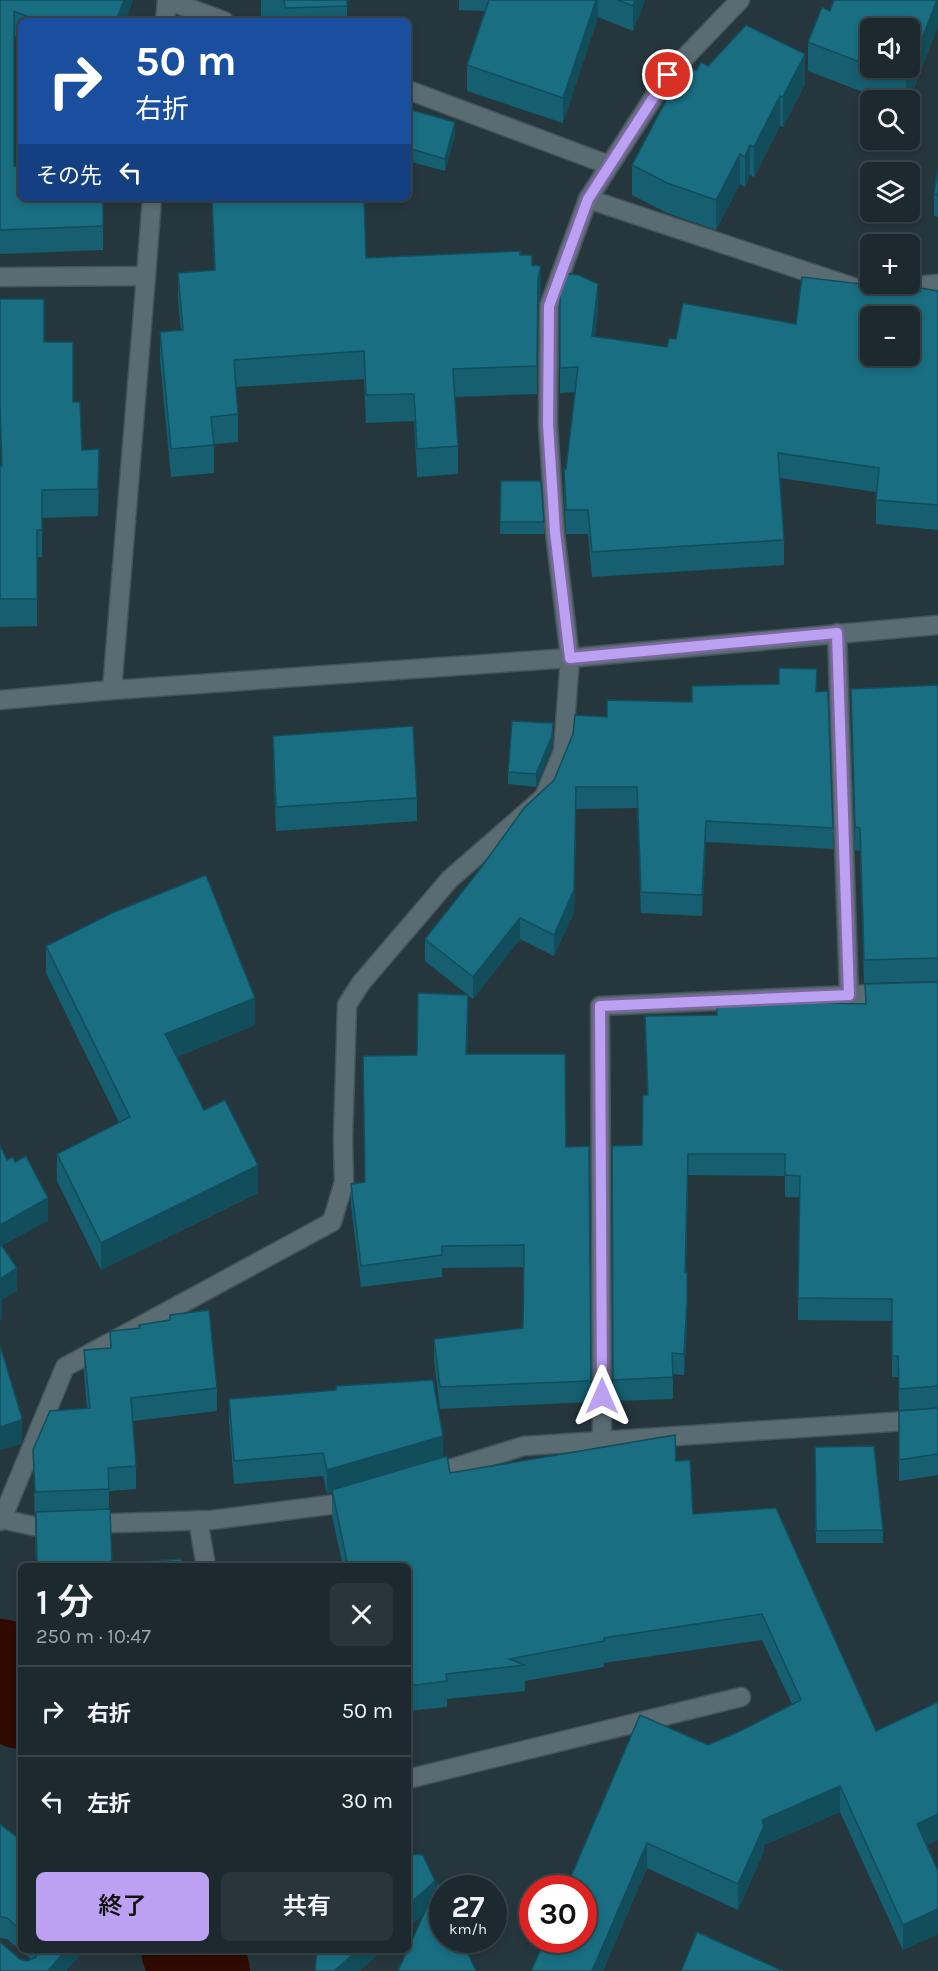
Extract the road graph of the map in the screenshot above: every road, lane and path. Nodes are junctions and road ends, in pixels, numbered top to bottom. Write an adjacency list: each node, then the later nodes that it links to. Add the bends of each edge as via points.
1 (167, 0): 3 (street); 4 (street)
2 (740, 0): 6 (street, via 668,75)
3 (165, 18)
4 (216, 18)
5 (411, 91): 6 (street)
6 (609, 165): 7 (street)
7 (588, 199): 11 (street, via 862,290); 14 (street, via 549,306 549,435 555,532)
8 (152, 201): 9 (street)
9 (146, 276): 10 (street); 15 (street)
10 (0, 277)
11 (938, 284)
12 (938, 625): 13 (street)
13 (837, 633): 14 (street); 18 (street)
14 (570, 658): 15 (street); 23 (street, via 563,751 544,796 450,879 361,983 347,1005 344,1182 332,1222 65,1367)
15 (112, 690): 16 (street)
16 (0, 700)
17 (938, 992): 18 (street)
18 (849, 995): 20 (street, via 600,1006)
19 (938, 1419): 20 (street)
20 (602, 1442): 21 (street, via 524,1446)
21 (414, 1480)
22 (370, 1494): 24 (street, via 338,1504)
23 (1, 1520): 24 (street, via 33,1526)
24 (198, 1520): 25 (street)
25 (205, 1563)
26 (741, 1697): 27 (street)
27 (411, 1778)

